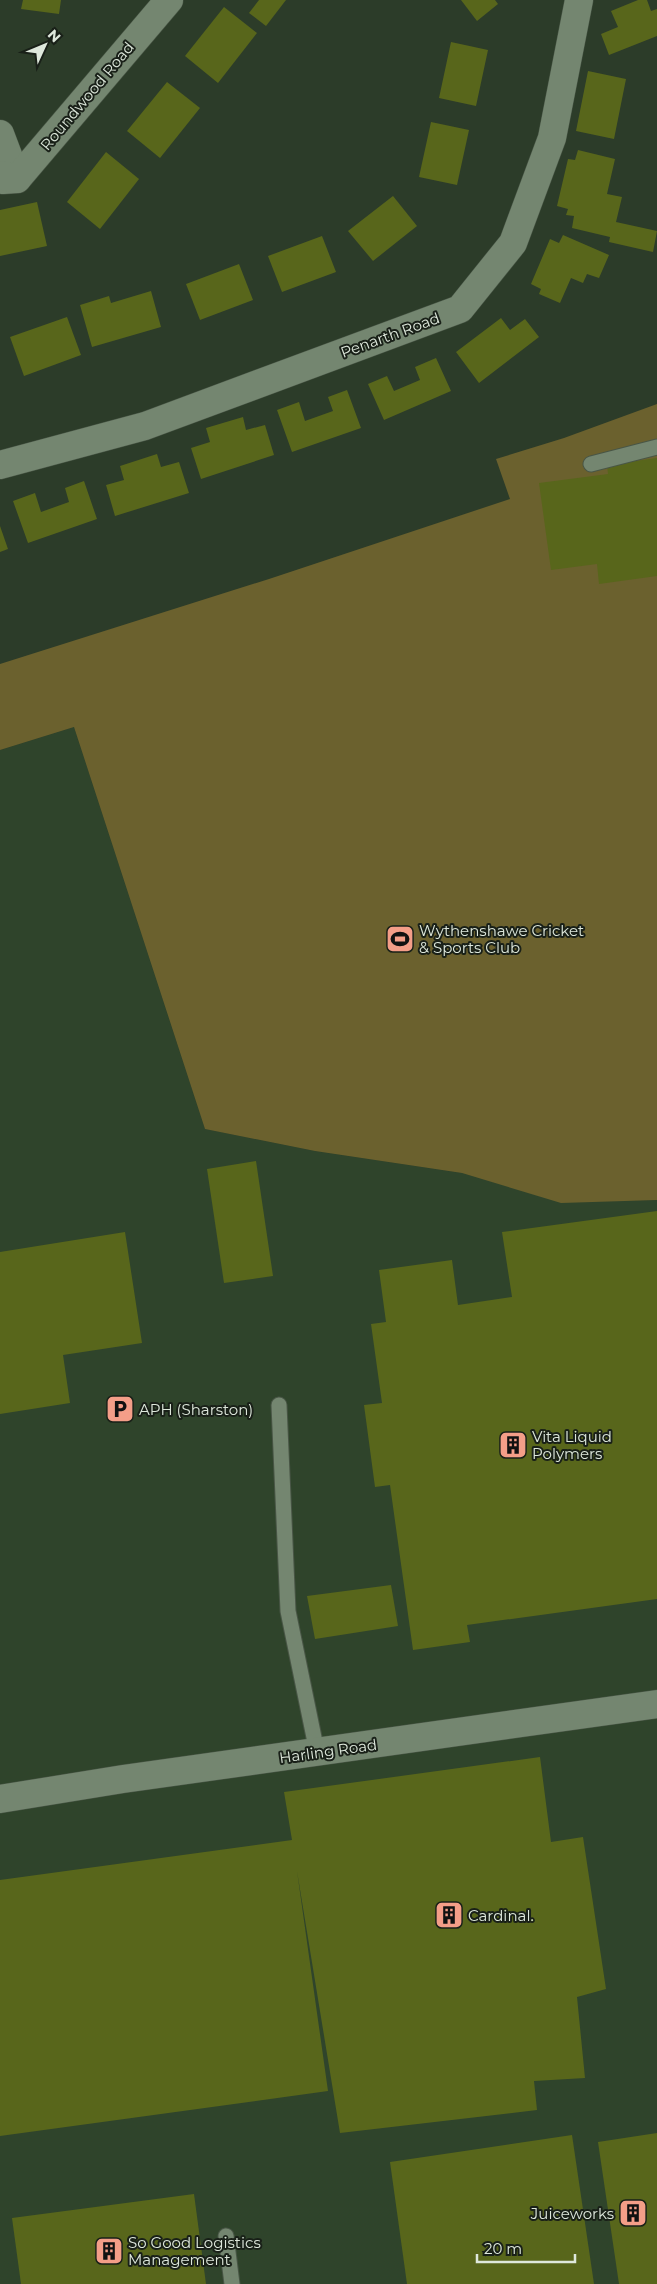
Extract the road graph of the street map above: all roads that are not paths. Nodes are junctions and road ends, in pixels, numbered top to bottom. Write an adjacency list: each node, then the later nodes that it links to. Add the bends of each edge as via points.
1 (169, 0): 4 (street, Roundwood Road)
2 (579, 0): 7 (street, Penarth Road, via 552,138 513,243 460,309 145,426)
3 (0, 134): 4 (street)
4 (6, 178)
5 (657, 447): 6 (lane)
6 (591, 464)
7 (0, 465)
8 (279, 1405): 10 (lane, via 288,1611)
9 (657, 1704): 10 (street, Harling Road)
10 (317, 1752): 11 (street, Harling Road)
11 (0, 1799)
12 (226, 2236): 13 (lane)
13 (232, 2284)

